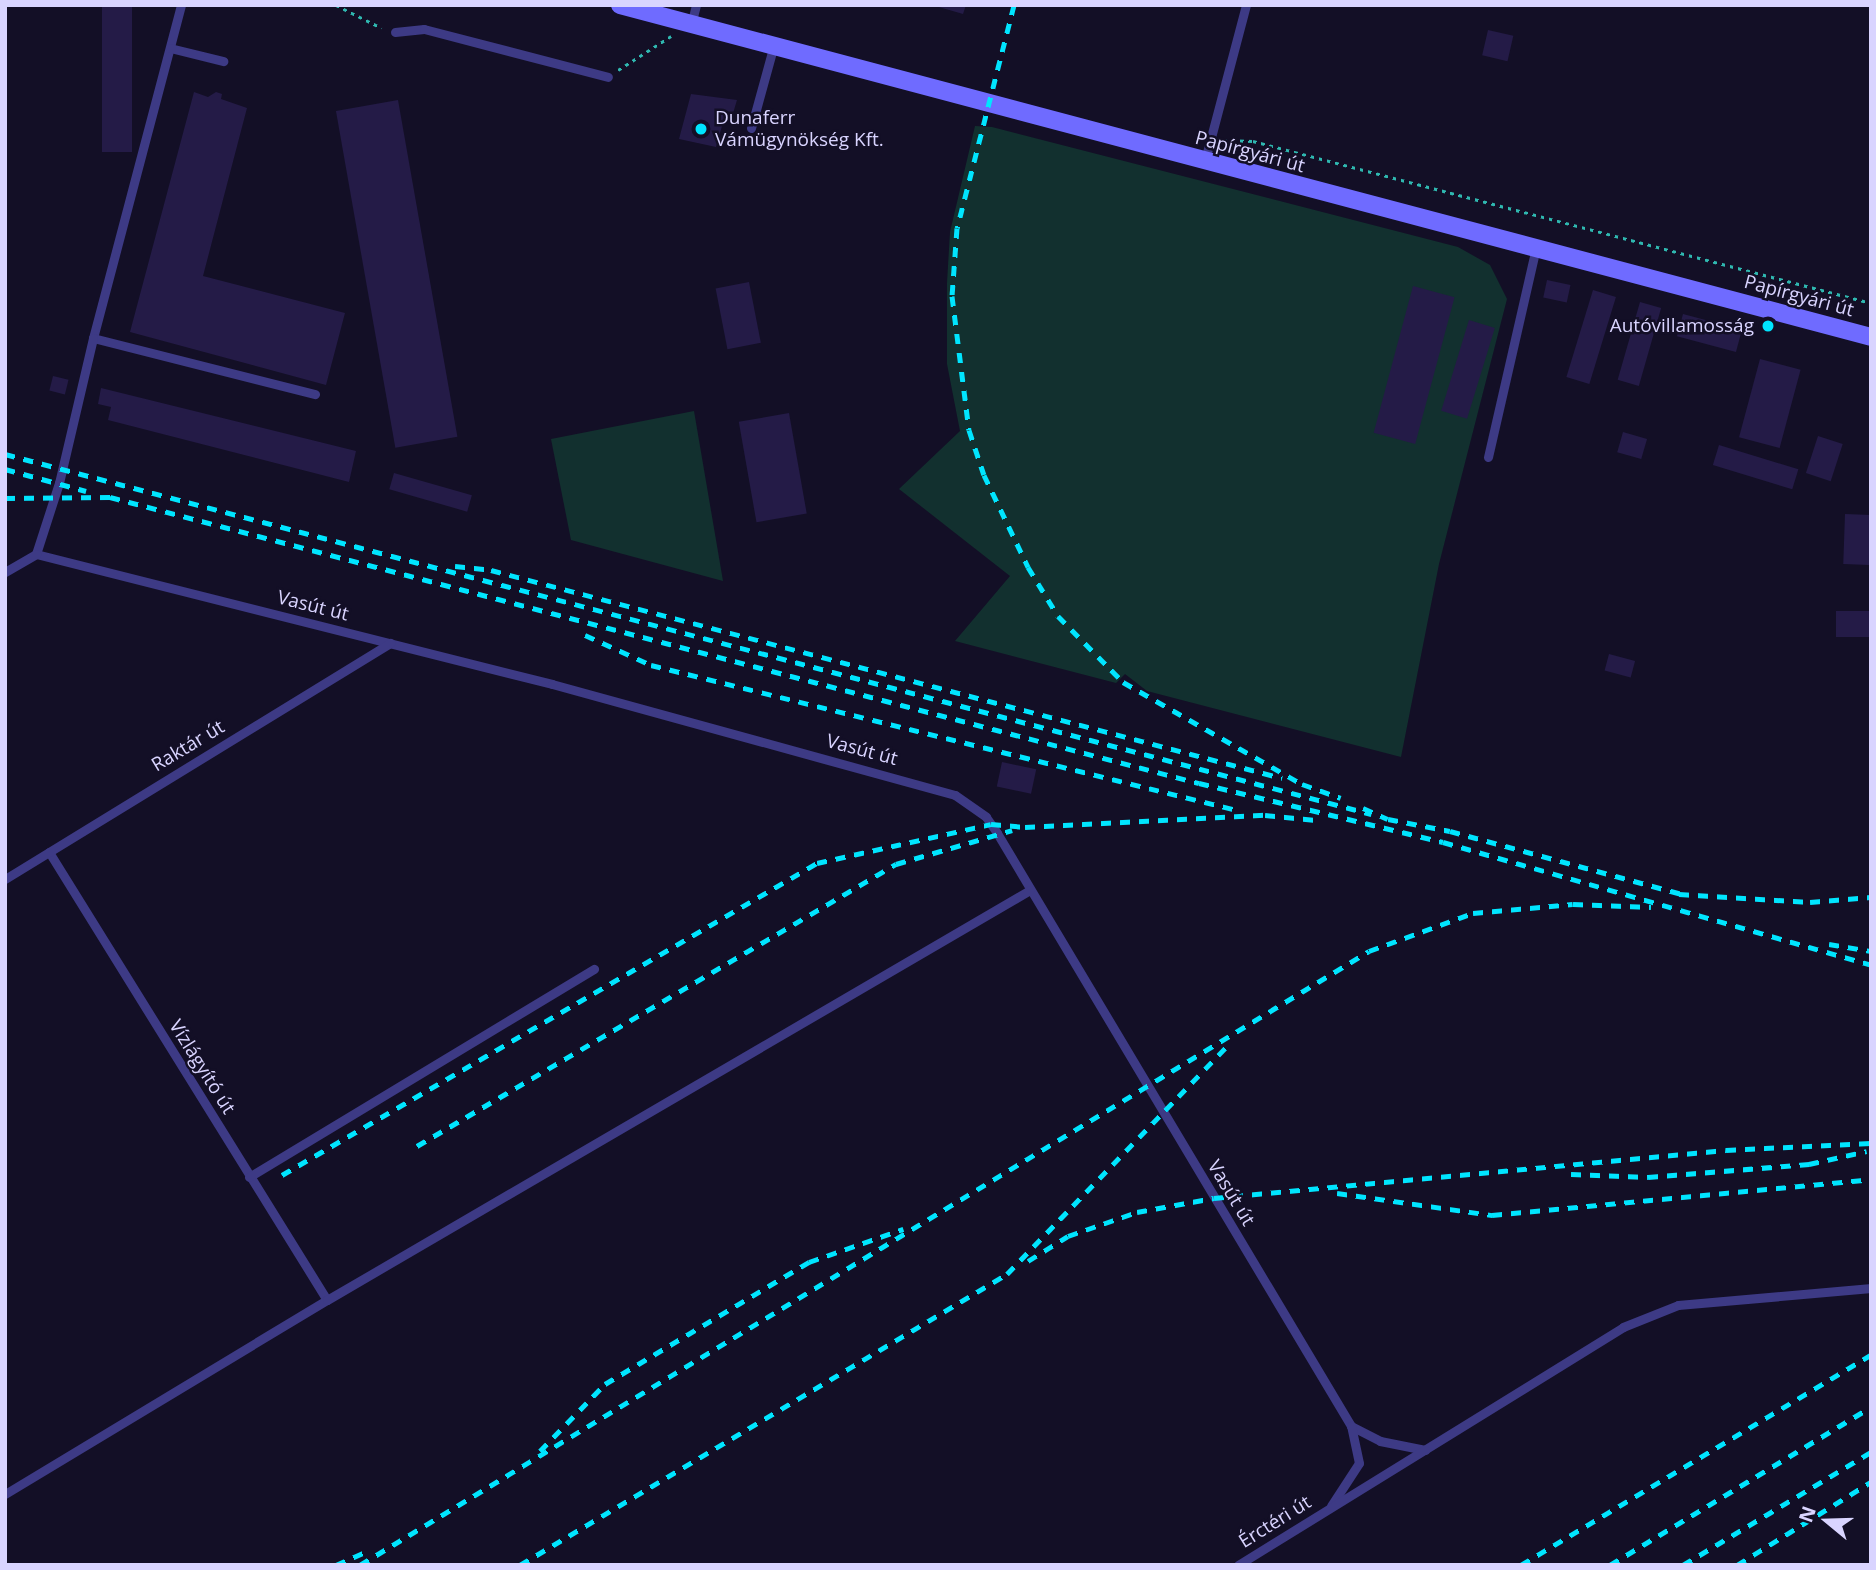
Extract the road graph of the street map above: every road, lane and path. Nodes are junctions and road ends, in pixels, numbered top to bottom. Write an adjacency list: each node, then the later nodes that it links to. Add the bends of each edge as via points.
1 (181, 5): 9 (lane)
2 (335, 5): 7 (path, via 357,19)
3 (620, 5): 6 (street, Papírgyári út)
4 (696, 5): 6 (lane)
5 (1246, 5): 14 (lane)
6 (691, 27): 10 (street, Papírgyári út)
7 (395, 32): 12 (lane, via 424,29)
8 (672, 35): 12 (path)
9 (170, 48): 11 (lane); 19 (lane)
10 (773, 48): 13 (lane); 15 (street, Papírgyári út)
11 (223, 61)
12 (608, 77)
13 (751, 128)
14 (1210, 139): 15 (lane); 17 (path, via 1253,141)
15 (1204, 162): 16 (street, Papírgyári út)
16 (1535, 248): 18 (street, Papírgyári út); 21 (lane)
17 (1871, 303)
18 (1871, 337)
19 (93, 338): 20 (lane); 22 (lane, via 59,483)
20 (315, 394)
21 (1488, 457)
22 (36, 554): 23 (lane); 24 (lane, Vasút út)
23 (5, 572)
24 (390, 643): 25 (lane, Raktár út); 27 (lane, Vasút út, via 955,795 986,817)
25 (49, 852): 26 (lane, Raktár út); 29 (lane, Vízlágyító út)
26 (5, 879)
27 (1030, 890): 31 (lane); 32 (lane, Vasút út)
28 (594, 969): 29 (lane)
29 (249, 1177): 31 (lane, Vízlágyító út)
30 (1871, 1288): 33 (lane, Érctéri út, via 1678,1305 1623,1327)
31 (327, 1300): 34 (lane)
32 (1350, 1426): 33 (lane, via 1380,1441); 35 (lane, Vasút út, via 1359,1463)
33 (1425, 1450): 35 (lane, Érctéri út)
34 (5, 1494)
35 (1329, 1509): 36 (lane, Érctéri út)
36 (1238, 1565)

